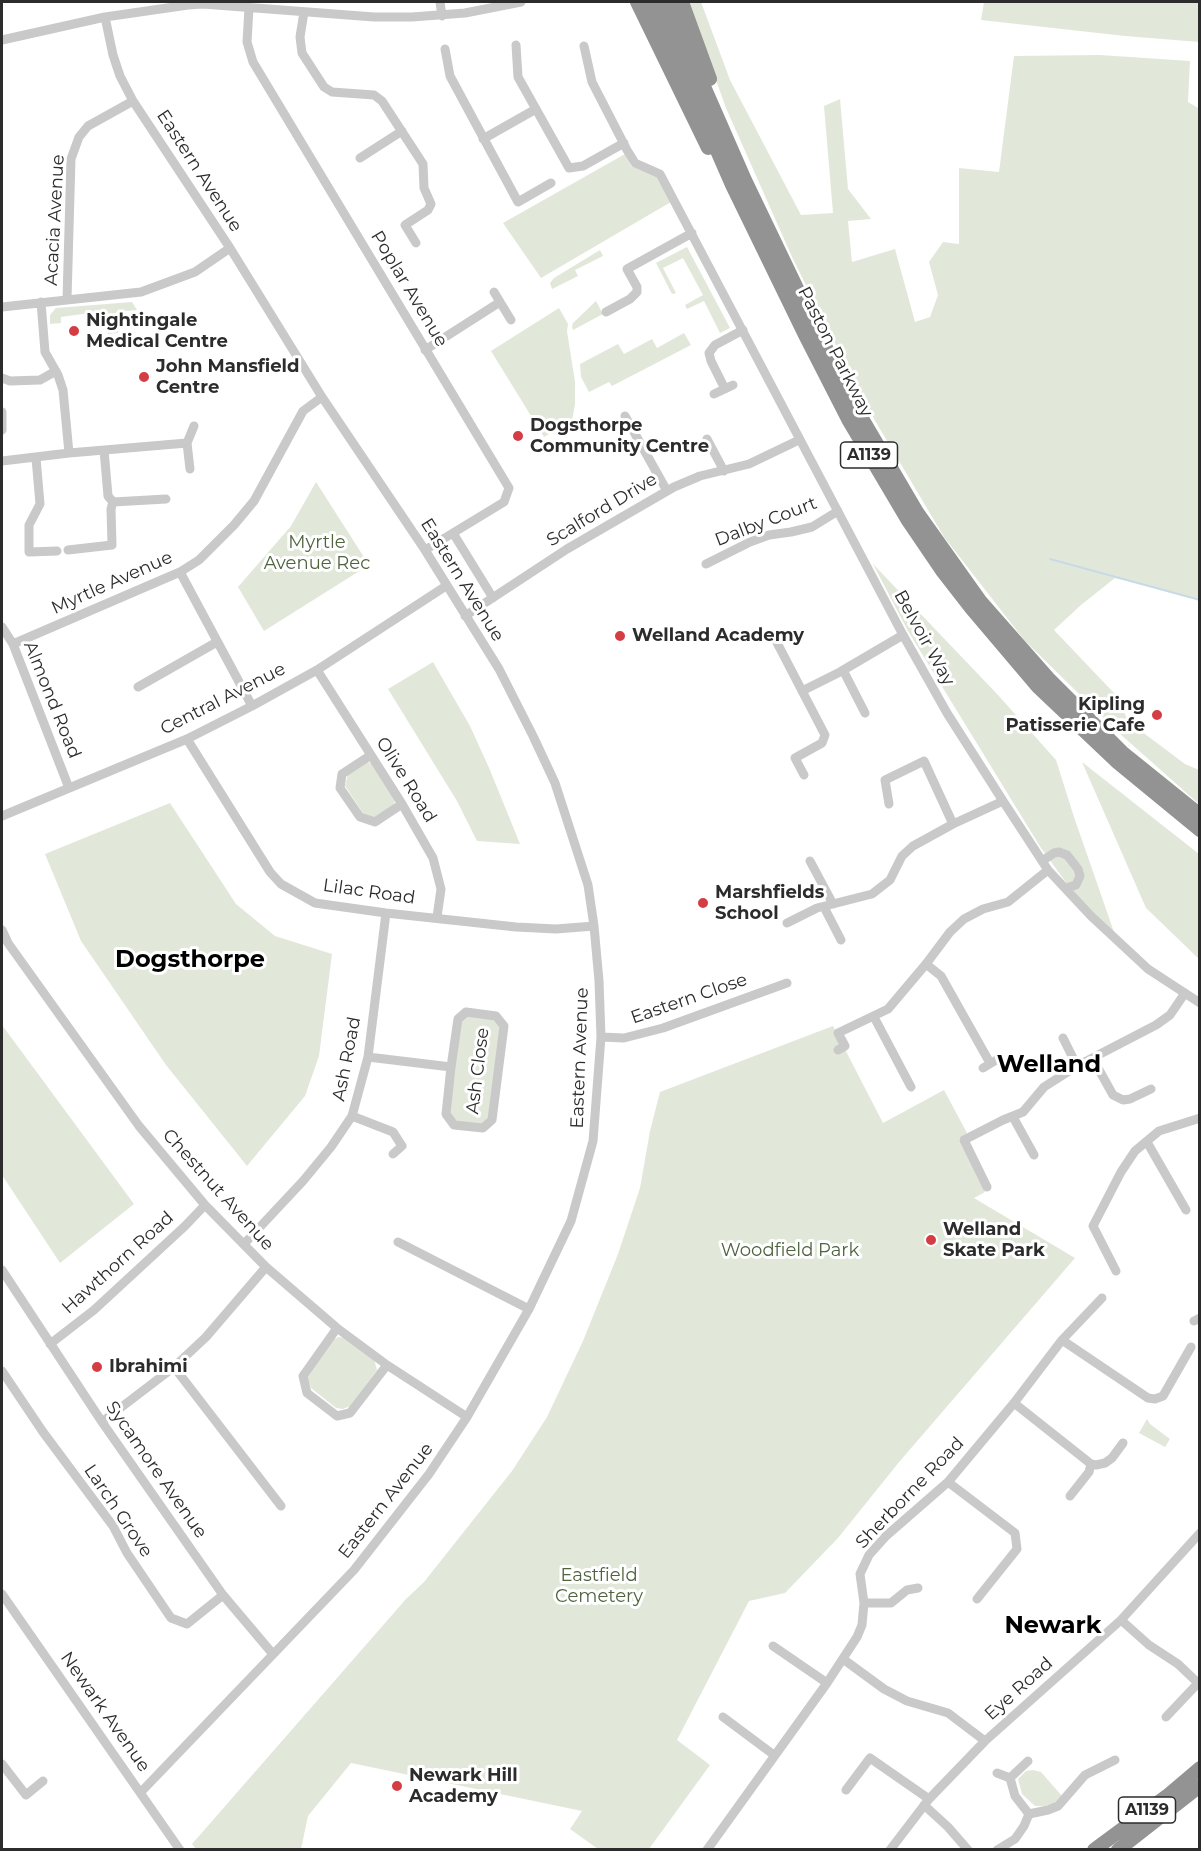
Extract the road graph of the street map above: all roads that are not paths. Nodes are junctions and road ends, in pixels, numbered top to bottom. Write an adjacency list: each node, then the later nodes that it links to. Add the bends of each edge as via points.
1 (440, 2): 9 (street)
2 (521, 2): 9 (street)
3 (637, 2): 21 (highway, A1139, via 704,142)
4 (652, 2): 21 (highway, Paston Parkway / A1139)
5 (667, 2): 21 (highway, Paston Parkway / A1139)
6 (682, 2): 21 (highway, A1139)
7 (249, 8): 8 (street); 10 (street, via 188,5); 34 (street, Poplar Avenue, via 248,42 253,62)
8 (304, 12): 9 (street); 17 (street, via 302,53 324,87 332,92 374,95)
9 (442, 16)
10 (105, 17): 11 (street); 15 (street, Eastern Avenue, via 113,55)
11 (2, 40)
12 (516, 45): 16 (street, via 518,76)
13 (584, 46): 19 (street, Belvoir Way, via 592,82)
14 (445, 49): 18 (street, via 450,76)
15 (133, 101): 25 (street, Eastern Avenue); 27 (street, Acacia Avenue, via 88,126 78,137 71,159)
16 (536, 109): 18 (street); 19 (street, via 569,168 583,166)
17 (402, 131): 20 (street); 24 (street, via 423,164 424,188 434,205 405,225)
18 (483, 139): 22 (street, via 518,202)
19 (624, 143): 23 (street, Belvoir Way, via 635,163 660,174)
20 (360, 158)
21 (739, 182): 83 (highway, Paston Parkway / A1139, via 860,415 952,564 1006,632 1085,716 1123,753); 86 (highway, Paston Parkway / A1139, via 849,421 943,572 1038,687 1116,761)
22 (551, 183)
23 (692, 234): 31 (street, via 627,269 637,292); 33 (street, Belvoir Way)
24 (416, 243)
25 (230, 248): 27 (street, via 195,272 141,292); 38 (street, Eastern Avenue)
26 (495, 292): 29 (street)
27 (67, 299): 28 (street)
28 (41, 302): 30 (street); 35 (street)
29 (500, 302): 32 (street); 34 (street)
30 (2, 307)
31 (606, 312)
32 (512, 320)
33 (743, 330): 37 (street, via 715,345 710,352 711,361 729,387); 44 (street, Belvoir Way)
34 (425, 350): 56 (street, Poplar Avenue, via 509,488 504,502)
35 (56, 371): 36 (street, via 40,380); 47 (street, via 63,390)
36 (2, 378)
37 (714, 394)
38 (322, 397): 58 (street, Eastern Avenue); 61 (street, Myrtle Avenue, via 303,411 254,501 199,560)
39 (2, 412): 42 (street)
40 (625, 416): 52 (street)
41 (194, 426): 45 (street)
42 (2, 430)
43 (707, 439): 51 (street)
44 (799, 441): 51 (street, Scalford Drive); 55 (street, Belvoir Way)
45 (187, 443): 46 (street); 50 (street)
46 (104, 450): 47 (street); 54 (street, via 108,496)
47 (69, 453): 48 (street)
48 (36, 458): 49 (street); 59 (street, via 40,504 28,525 29,552)
49 (2, 460)
50 (190, 469)
51 (724, 471): 52 (street, Scalford Drive, via 700,476)
52 (667, 491): 63 (street, Scalford Drive)
53 (166, 499): 54 (street)
54 (113, 502): 57 (street, via 112,545)
55 (838, 511): 60 (street, Dalby Court, via 812,527 769,535); 67 (street, Belvoir Way)
56 (453, 533): 58 (street, Poplar Avenue); 63 (street)
57 (68, 550)
58 (425, 550): 62 (street, Eastern Avenue)
59 (57, 551)
60 (706, 564)
61 (180, 572): 68 (street); 69 (street, Myrtle Avenue)
62 (446, 586): 64 (street, Eastern Avenue); 70 (street, Central Avenue)
63 (493, 598): 64 (street, Scalford Drive)
64 (465, 616): 95 (street, Eastern Avenue, via 499,669 555,783 588,885)
65 (2, 627): 69 (street, Almond Road)
66 (773, 635): 73 (street)
67 (903, 635): 71 (street); 80 (street, Belvoir Way)
68 (217, 642): 72 (street); 74 (street)
69 (13, 644): 79 (street, Almond Road)
70 (316, 670): 74 (street, Central Avenue); 77 (street, Olive Road)
71 (843, 670): 73 (street); 75 (street)
72 (138, 687)
73 (802, 691): 78 (street, via 825,735 822,743 795,758)
74 (252, 706): 76 (street, Central Avenue)
75 (865, 713)
76 (187, 739): 79 (street, Central Avenue); 92 (street, Lilac Road, via 281,884 315,903)
77 (371, 755): 81 (street, Olive Road); 81 (street, via 342,774 340,788 360,817 375,822)
78 (804, 775)
79 (69, 788): 84 (street, Central Avenue)
80 (1003, 801): 85 (street); 88 (street, Belvoir Way)
81 (402, 804): 93 (street, Olive Road, via 436,865 441,889)
82 (889, 804): 85 (street, via 885,780 924,761)
83 (1200, 815)
84 (2, 816)
85 (953, 824): 91 (street, via 905,853 890,880 872,894)
86 (1200, 830)
87 (810, 861): 91 (street)
88 (1042, 861): 89 (street, Belvoir Way); 90 (street, via 1054,853 1067,855 1080,876 1076,885)
89 (1048, 870): 90 (street, Belvoir Way); 99 (street, via 1008,902 964,919)
90 (1066, 888): 101 (street, Belvoir Way, via 1145,966)
91 (829, 905): 94 (street); 97 (street)
92 (386, 913): 93 (street, Lilac Road); 107 (street, Ash Road)
93 (437, 917): 95 (street, Lilac Road, via 516,927)
94 (787, 923)
95 (594, 926): 104 (street, Eastern Avenue)
96 (2, 930): 98 (street, Chestnut Avenue)
97 (841, 940)
98 (5, 945): 121 (street, Chestnut Avenue, via 139,1126)
99 (926, 964): 103 (street, via 888,1009); 109 (street, via 941,976)
100 (787, 983): 104 (street, Eastern Close, via 663,1028 624,1038)
101 (1185, 993): 102 (street, Belvoir Way); 108 (street, via 1170,1016)
102 (1200, 1003)
103 (874, 1017): 106 (street, via 838,1033 845,1046); 112 (street)
104 (601, 1037): 129 (street, Eastern Avenue, via 593,1141 571,1221)
105 (1062, 1038): 110 (street)
106 (838, 1050)
107 (368, 1057): 111 (street, Ash Close); 114 (street, Ash Road)
108 (1093, 1059): 110 (street); 113 (street, via 1113,1095 1130,1099)
109 (990, 1063)
110 (1077, 1066): 115 (street, via 1044,1087 1023,1112)
111 (452, 1067): 111 (street, Ash Close, via 458,1019 466,1012 496,1016 504,1026 492,1120 483,1128 454,1125 446,1114)
112 (911, 1087)
113 (1151, 1089)
114 (352, 1116): 118 (street, via 393,1132 402,1146); 124 (street, Ash Road, via 303,1181)
115 (1013, 1117): 119 (street); 120 (street, via 964,1140)
116 (1200, 1118): 117 (street, via 1172,1125)
117 (1147, 1142): 122 (street); 127 (street, via 1121,1172 1093,1226)
118 (393, 1155)
119 (1034, 1155)
120 (987, 1187)
121 (205, 1205): 124 (street, Chestnut Avenue); 132 (street, Hawthorn Road, via 94,1310)
122 (1186, 1210)
123 (398, 1242): 129 (street)
124 (244, 1244): 125 (street, Chestnut Avenue)
125 (266, 1267): 130 (street, Chestnut Avenue); 135 (street, via 206,1337)
126 (2, 1270): 132 (street, Sycamore Avenue)
127 (1116, 1271)
128 (1102, 1298): 131 (street, Sherborne Road)
129 (529, 1309): 138 (street, Eastern Avenue)
130 (337, 1328): 134 (street, Chestnut Avenue); 134 (street, via 303,1376 307,1393 337,1416 350,1413)
131 (1062, 1340): 133 (street, via 1155,1399 1162,1396); 137 (street, Sherborne Road)
132 (50, 1344): 139 (street, Sycamore Avenue)
133 (1191, 1347)
134 (387, 1365): 138 (street, Chestnut Avenue)
135 (174, 1367): 139 (street); 146 (street)
136 (2, 1371): 143 (street, Larch Grove)
137 (1014, 1403): 141 (street); 142 (street, Sherborne Road)
138 (467, 1417): 155 (street, Eastern Avenue, via 429,1474 354,1570)
139 (102, 1422): 150 (street, Sycamore Avenue)
140 (1123, 1443): 141 (street, via 1105,1463)
141 (1091, 1464): 144 (street)
142 (948, 1482): 151 (street, via 1015,1533 1017,1549); 152 (street, Sherborne Road, via 869,1555 860,1574)
143 (89, 1492): 145 (street); 150 (street, Larch Grove, via 171,1618 186,1624)
144 (1070, 1496)
145 (79, 1499)
146 (280, 1506)
147 (1200, 1533): 153 (street, Eye Road)
148 (918, 1588): 152 (street, via 907,1590 891,1603)
149 (2, 1594): 172 (street, Newark Avenue)
150 (223, 1595): 155 (street, Sycamore Avenue)
151 (977, 1599)
152 (864, 1603): 156 (street, Sherborne Road, via 858,1637)
153 (1120, 1620): 157 (street); 161 (street, Eye Road)
154 (773, 1646): 158 (street)
155 (272, 1653): 172 (street, Eastern Avenue)
156 (843, 1659): 158 (street, Sherborne Road); 161 (street, via 907,1701 948,1713)
157 (1199, 1682): 160 (street)
158 (827, 1683): 162 (street, Sherborne Road)
159 (723, 1717): 162 (street)
160 (1166, 1717)
161 (985, 1741): 173 (street, Eye Road)
162 (774, 1755): 176 (street, Sherborne Road)
163 (1115, 1760): 174 (street, via 1085,1775 1058,1806)
164 (1028, 1761): 168 (street)
165 (2, 1764): 169 (street, via 26,1795)
166 (1200, 1768): 180 (highway, A1139)
167 (997, 1773): 168 (street)
168 (1010, 1778): 174 (street, via 1015,1796)
169 (43, 1781)
170 (1200, 1786): 181 (highway, A1139)
171 (846, 1790): 173 (street, via 870,1758)
172 (141, 1792): 175 (street, Newark Avenue)
173 (927, 1802): 177 (street, Eye Road); 178 (street)
174 (1029, 1814): 179 (street, via 1015,1839)
175 (180, 1850)
176 (707, 1850)
177 (890, 1850)
178 (968, 1850)
179 (998, 1850)
180 (1094, 1850)
181 (1118, 1850)

